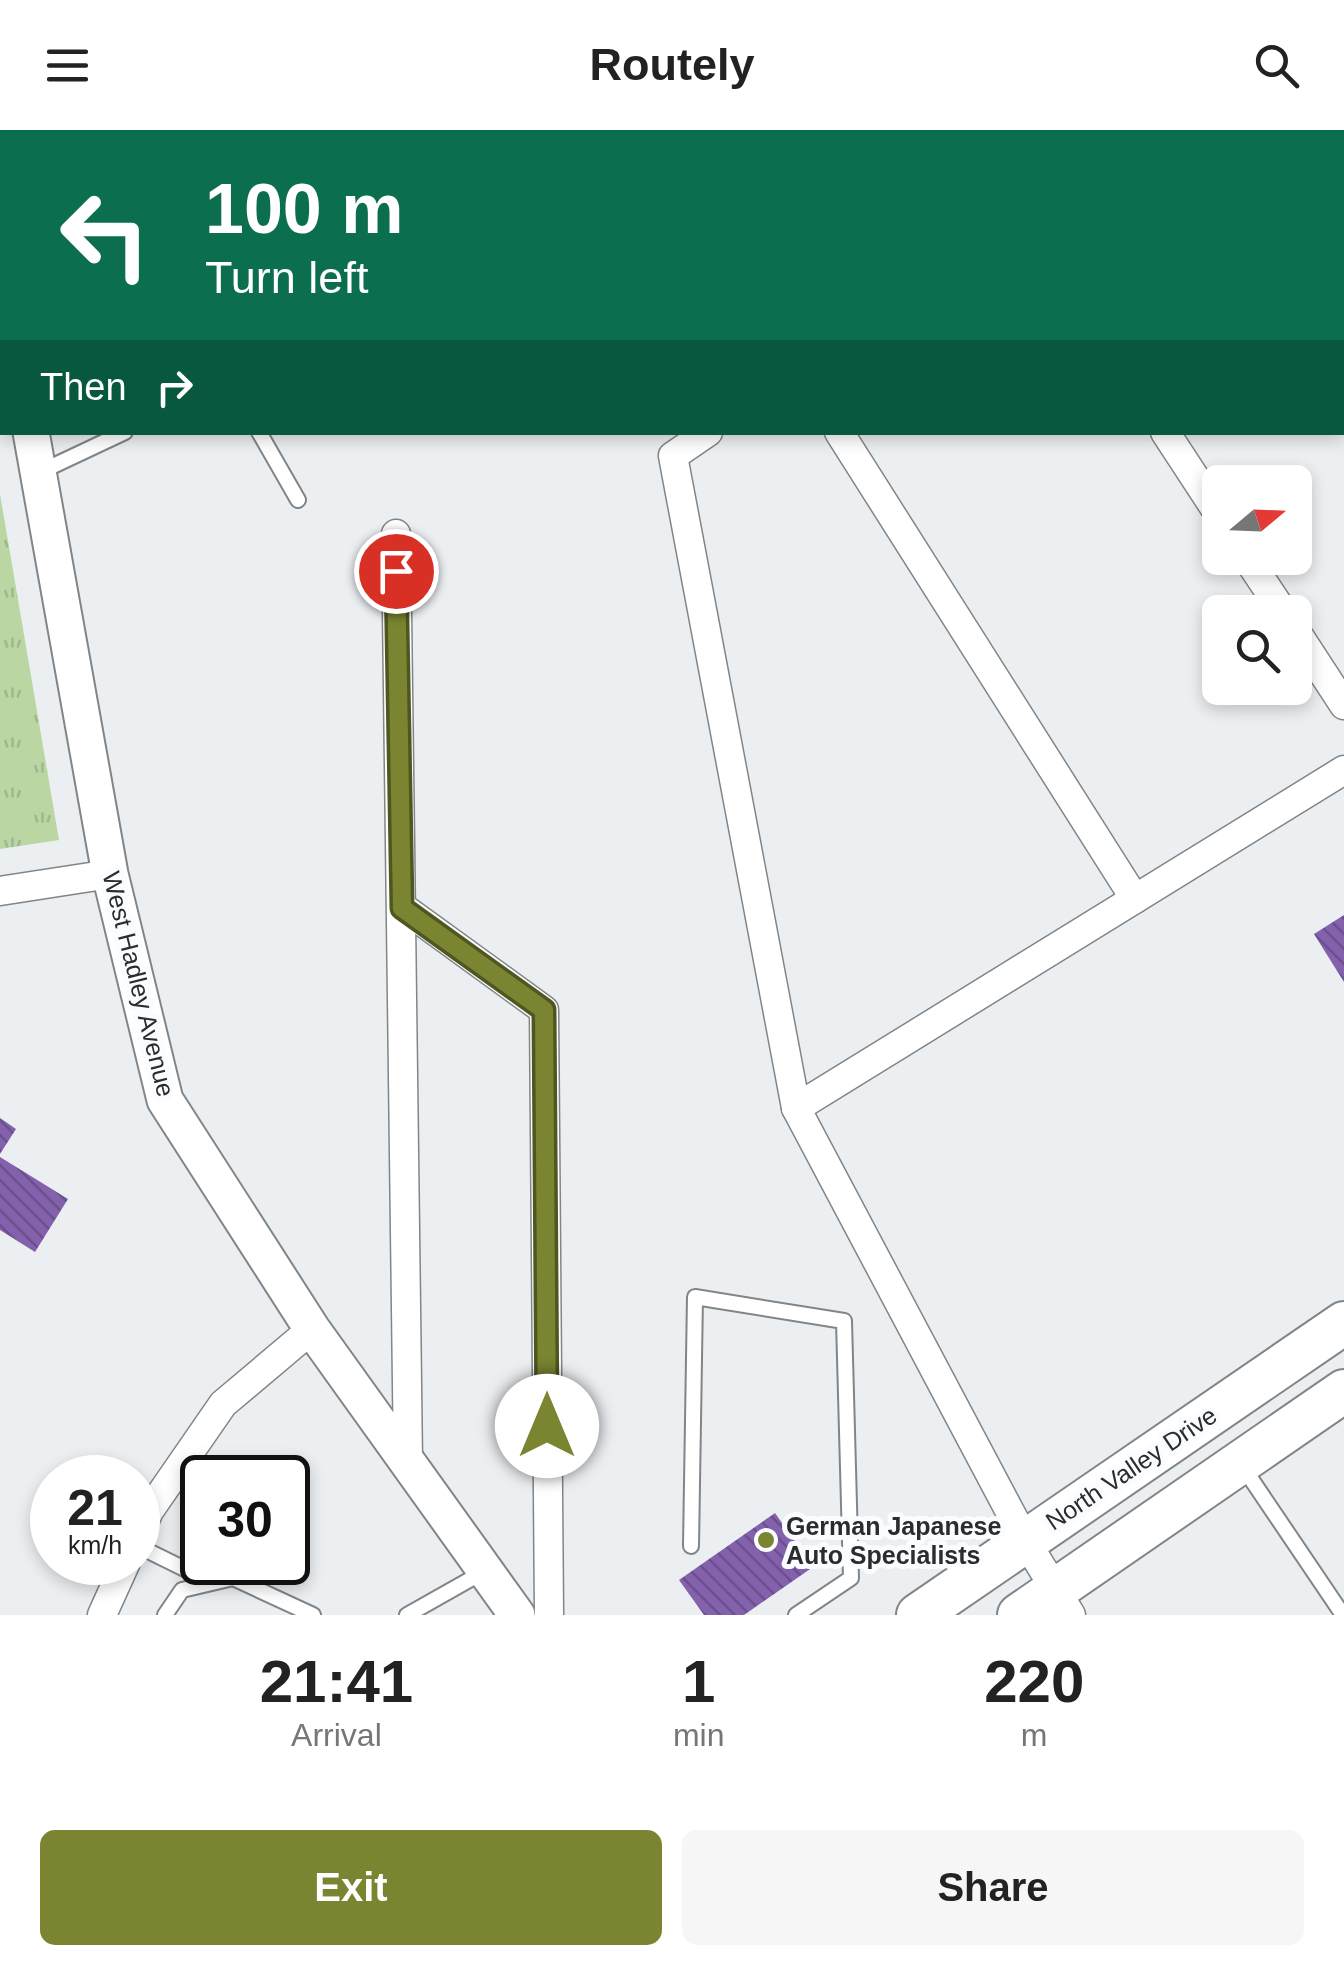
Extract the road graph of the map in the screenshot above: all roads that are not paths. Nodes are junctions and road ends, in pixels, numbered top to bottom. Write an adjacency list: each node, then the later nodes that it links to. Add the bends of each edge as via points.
1 (31, 435): 7 (street, West Hadley Avenue)
2 (119, 435): 7 (lane)
3 (261, 435): 9 (lane)
4 (704, 435): 18 (street, via 673,456)
5 (841, 435): 16 (street)
6 (1168, 435): 8 (street)
7 (38, 473): 14 (street, West Hadley Avenue)
8 (1202, 488)
9 (298, 500)
10 (396, 534): 17 (street)
11 (1312, 656): 12 (street)
12 (1344, 705)
13 (1344, 770): 16 (street)
14 (110, 874): 15 (street); 20 (street, West Hadley Avenue, via 165,1100)
15 (0, 891)
16 (1135, 900): 18 (street)
17 (402, 908): 22 (street); 37 (street, via 544,1010)
18 (796, 1108): 25 (street)
19 (1344, 1323): 25 (main road, North Valley Drive)
20 (312, 1329): 22 (street, West Hadley Avenue); 24 (street, via 223,1404)
21 (1344, 1391): 23 (main road)
22 (408, 1462): 27 (street, West Hadley Avenue)
23 (1240, 1462): 31 (main road); 41 (lane)
24 (160, 1495)
25 (1025, 1540): 31 (street); 39 (main road, North Valley Drive)
26 (690, 1546): 38 (lane, via 695,1297 844,1321 851,1578)
27 (486, 1571): 35 (lane); 36 (street, West Hadley Avenue)
28 (116, 1585): 32 (street)
29 (197, 1585): 33 (lane, via 182,1590)
30 (248, 1585): 34 (lane)
31 (1062, 1602): 40 (main road)
32 (102, 1615)
33 (164, 1615)
34 (313, 1615)
35 (406, 1615)
36 (517, 1615)
37 (549, 1615)
38 (796, 1615)
39 (918, 1615)
40 (1019, 1615)
41 (1343, 1615)

